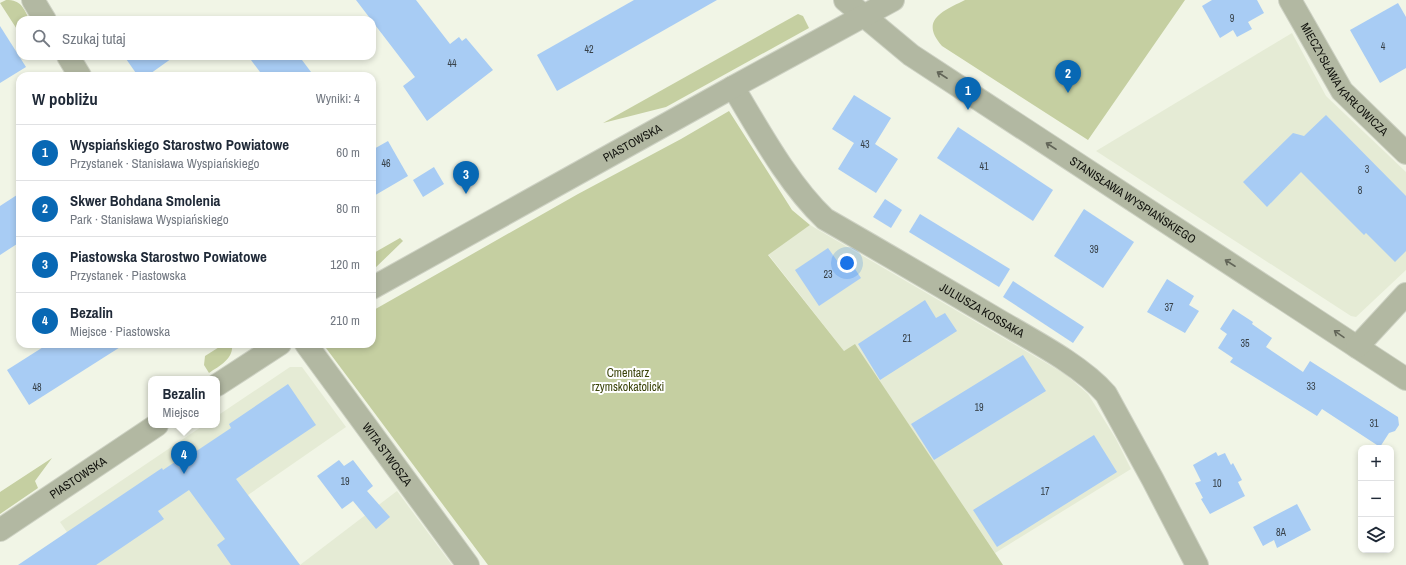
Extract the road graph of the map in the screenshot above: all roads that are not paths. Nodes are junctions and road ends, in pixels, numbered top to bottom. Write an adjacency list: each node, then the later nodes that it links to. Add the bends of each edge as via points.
1 (33, 0): 5 (street)
2 (845, 0): 6 (street, STANISŁAWA WYSPIAŃSKIEGO)
3 (893, 0): 6 (street, PIASTOWSKA)
4 (1290, 0): 10 (street, MIECZYSŁAWA KARŁOWICZA, via 1342,91)
5 (43, 16)
6 (863, 16): 9 (street, PIASTOWSKA); 13 (street, STANISŁAWA WYSPIAŃSKIEGO, one-way to 6, via 912,55)
7 (70, 60): 8 (street)
8 (78, 72)
9 (733, 87): 11 (street, PIASTOWSKA); 22 (street, JULIUSZA KOSSAKA, via 791,179 809,203 825,218 1019,332 1097,383 1106,394 1154,480)
10 (1406, 153)
11 (376, 286)
12 (1406, 294): 13 (street)
13 (1357, 347): 17 (street, STANISŁAWA WYSPIAŃSKIEGO)
14 (265, 348): 16 (street)
15 (309, 348): 21 (street, WITA STWOSZA)
16 (254, 351): 18 (street)
17 (1406, 379)
18 (220, 382)
19 (153, 428): 20 (street, PIASTOWSKA)
20 (0, 530)
21 (468, 565)
22 (1197, 565)

